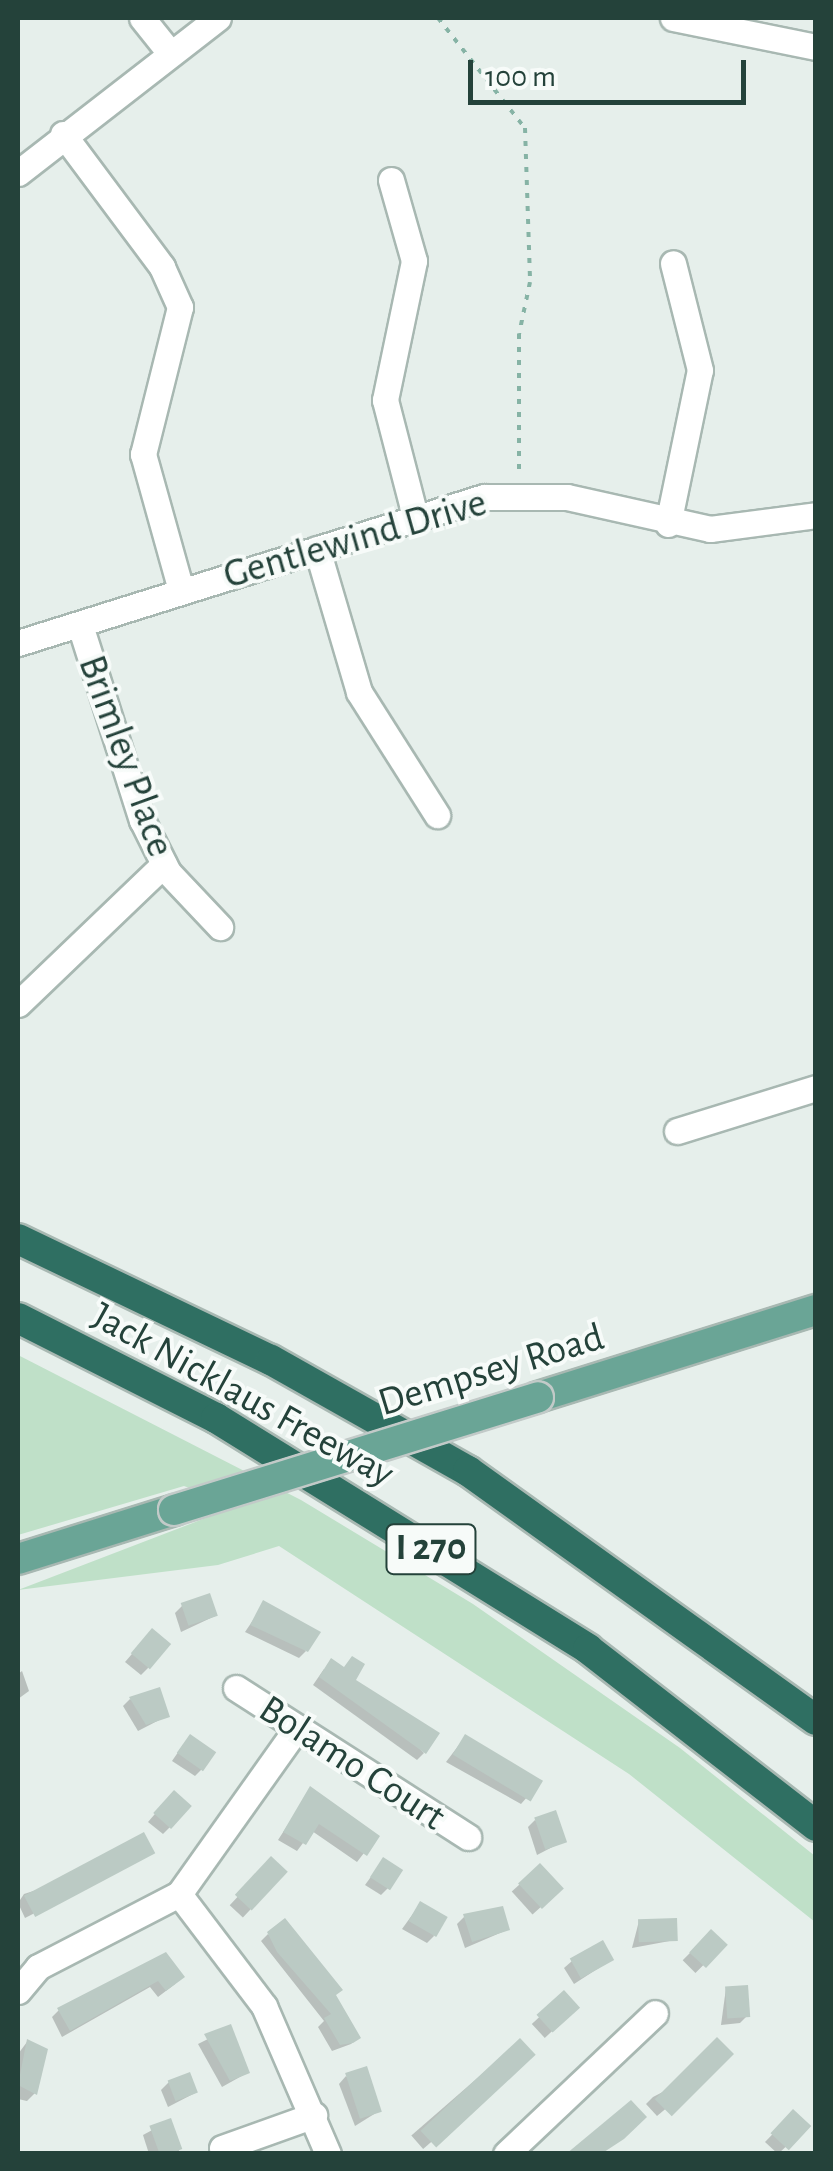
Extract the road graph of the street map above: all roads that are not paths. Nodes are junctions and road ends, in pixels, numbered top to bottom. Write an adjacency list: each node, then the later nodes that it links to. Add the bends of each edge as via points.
1 (142, 18): 6 (street)
2 (218, 18): 6 (street)
3 (673, 18): 4 (street)
4 (745, 22): 5 (street)
5 (816, 47)
6 (170, 53): 7 (street)
7 (63, 134): 8 (street); 15 (street, via 162,267 180,306 144,454)
8 (18, 173)
9 (391, 180): 12 (street, via 414,261 385,400)
10 (674, 263): 13 (street, via 700,370)
11 (816, 515): 13 (street, Gentlewind Drive, via 758,529)
12 (415, 516): 13 (street, Gentlewind Drive, via 523,492); 14 (street, Gentlewind Drive)
13 (668, 524)
14 (316, 550): 15 (street, Gentlewind Drive); 18 (street, via 359,692)
15 (180, 590): 16 (street, Gentlewind Drive)
16 (80, 625): 17 (street, Gentlewind Drive); 19 (street, Brimley Place)
17 (18, 643)
18 (437, 815)
19 (164, 864): 20 (street, Brimley Place); 21 (street)
20 (220, 927)
21 (18, 1004)
22 (816, 1088): 23 (street)
23 (678, 1131)
24 (18, 1239): 29 (highway, Jack Nicklaus Freeway / I 270, via 271,1360 468,1471)
25 (816, 1310): 27 (main road, Dempsey Road, bridge)
26 (18, 1318): 31 (highway, Jack Nicklaus Freeway / I 270, via 216,1418 572,1638)
27 (18, 1559)
28 (236, 1688): 30 (street, Bolamo Court)
29 (816, 1720)
30 (297, 1728): 32 (street, Bolamo Court); 33 (street)
31 (816, 1826)
32 (468, 1838)
33 (180, 1894): 34 (street, via 38,1968); 36 (street, via 264,2006)
34 (18, 1990)
35 (655, 2013): 39 (street)
36 (314, 2115): 37 (street); 38 (street)
37 (222, 2148)
38 (328, 2154)
39 (506, 2154)

